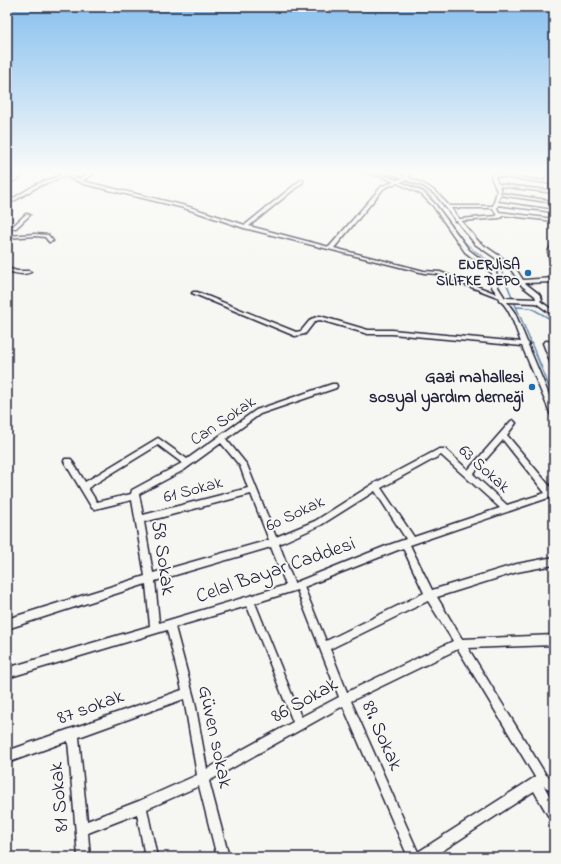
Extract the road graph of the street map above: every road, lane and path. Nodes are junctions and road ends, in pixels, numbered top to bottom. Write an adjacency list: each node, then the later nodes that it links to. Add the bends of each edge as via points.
1 (198, 211): 12 (street)
2 (265, 211): 12 (street)
3 (362, 211): 16 (street)
4 (438, 211): 23 (street, via 467,251 494,272 495,287)
5 (451, 211): 9 (street)
6 (498, 211): 8 (street)
7 (28, 215): 11 (street, via 14,227)
8 (499, 215): 9 (street); 10 (street)
9 (457, 220): 21 (street, via 477,243 512,267)
10 (554, 220)
11 (7, 227)
12 (246, 227): 16 (street)
13 (7, 237): 14 (street, via 35,235 46,236)
14 (51, 241)
15 (554, 245): 18 (street, via 550,252)
16 (330, 249): 23 (street, via 424,272 438,273)
17 (7, 268): 19 (street, via 17,272)
18 (554, 268)
19 (29, 272)
20 (554, 280): 21 (street)
21 (522, 282): 24 (street, via 539,297)
22 (195, 293): 26 (street, via 295,334 303,333 313,320 320,318 368,332)
23 (502, 298): 24 (street); 26 (street)
24 (537, 302): 25 (street)
25 (554, 314)
26 (526, 344): 30 (street)
27 (554, 344): 28 (street, via 546,343)
28 (554, 364)
29 (334, 386): 33 (street, Can Sokak, via 258,412)
30 (554, 415)
31 (513, 423): 32 (street)
32 (503, 435): 37 (street); 42 (street)
33 (221, 438): 36 (street, Can Sokak); 40 (street, 89. Sokak, via 243,465)
34 (442, 452): 37 (street, 63 Sokak); 38 (street, 60 Sokak)
35 (68, 462): 39 (street)
36 (187, 463): 39 (street, via 158,441); 41 (street, Can Sokak)
37 (468, 474): 43 (street, 63 Sokak)
38 (376, 486): 45 (street, 60 Sokak, via 318,523); 46 (street)
39 (83, 487): 41 (street, Can Sokak, via 95,506)
40 (253, 490): 44 (street, 61 Sokak); 45 (street, 89. Sokak)
41 (135, 494): 44 (street, 58 Sokak)
42 (552, 494): 43 (street, Celal Bayar Caddesi)
43 (506, 509): 46 (street, Celal Bayar Caddesi)
44 (139, 520): 48 (street, 58 Sokak)
45 (274, 542): 48 (street, 60 Sokak); 49 (street, 89. Sokak)
46 (408, 542): 49 (street, Celal Bayar Caddesi); 50 (street)
47 (554, 561): 50 (street, via 517,568)
48 (150, 580): 52 (street, 60 Sokak); 54 (street, 58 Sokak)
49 (295, 587): 51 (street, Celal Bayar Caddesi); 57 (street, 89. Sokak)
50 (430, 595): 56 (street); 57 (street)
51 (250, 601): 53 (street, Celal Bayar Caddesi); 61 (street)
52 (7, 624)
53 (170, 625): 54 (street, Celal Bayar Caddesi); 59 (street, Güven sokak)
54 (154, 629): 58 (street, Celal Bayar Caddesi)
55 (554, 640): 56 (street, 86 Sokak)
56 (458, 644): 60 (street, 86 Sokak); 65 (street)
57 (324, 647): 60 (street, 89. Sokak)
58 (7, 673)
59 (187, 693): 62 (street, 87 sokak); 64 (street, Güven sokak)
60 (346, 699): 61 (street, 86 Sokak); 70 (street, 89. Sokak)
61 (299, 725): 64 (street, 86 Sokak)
62 (73, 734): 63 (street, 87 sokak); 69 (street, 81 Sokak)
63 (7, 757)
64 (203, 778): 67 (street, 86 Sokak); 73 (street, Güven sokak)
65 (539, 782): 66 (street); 68 (street); 70 (street)
66 (554, 786)
67 (141, 806): 69 (street, 86 Sokak); 72 (street)
68 (554, 815)
69 (82, 828): 71 (street, 81 Sokak)
70 (413, 856)
71 (84, 857)
72 (151, 857)
73 (223, 857)

